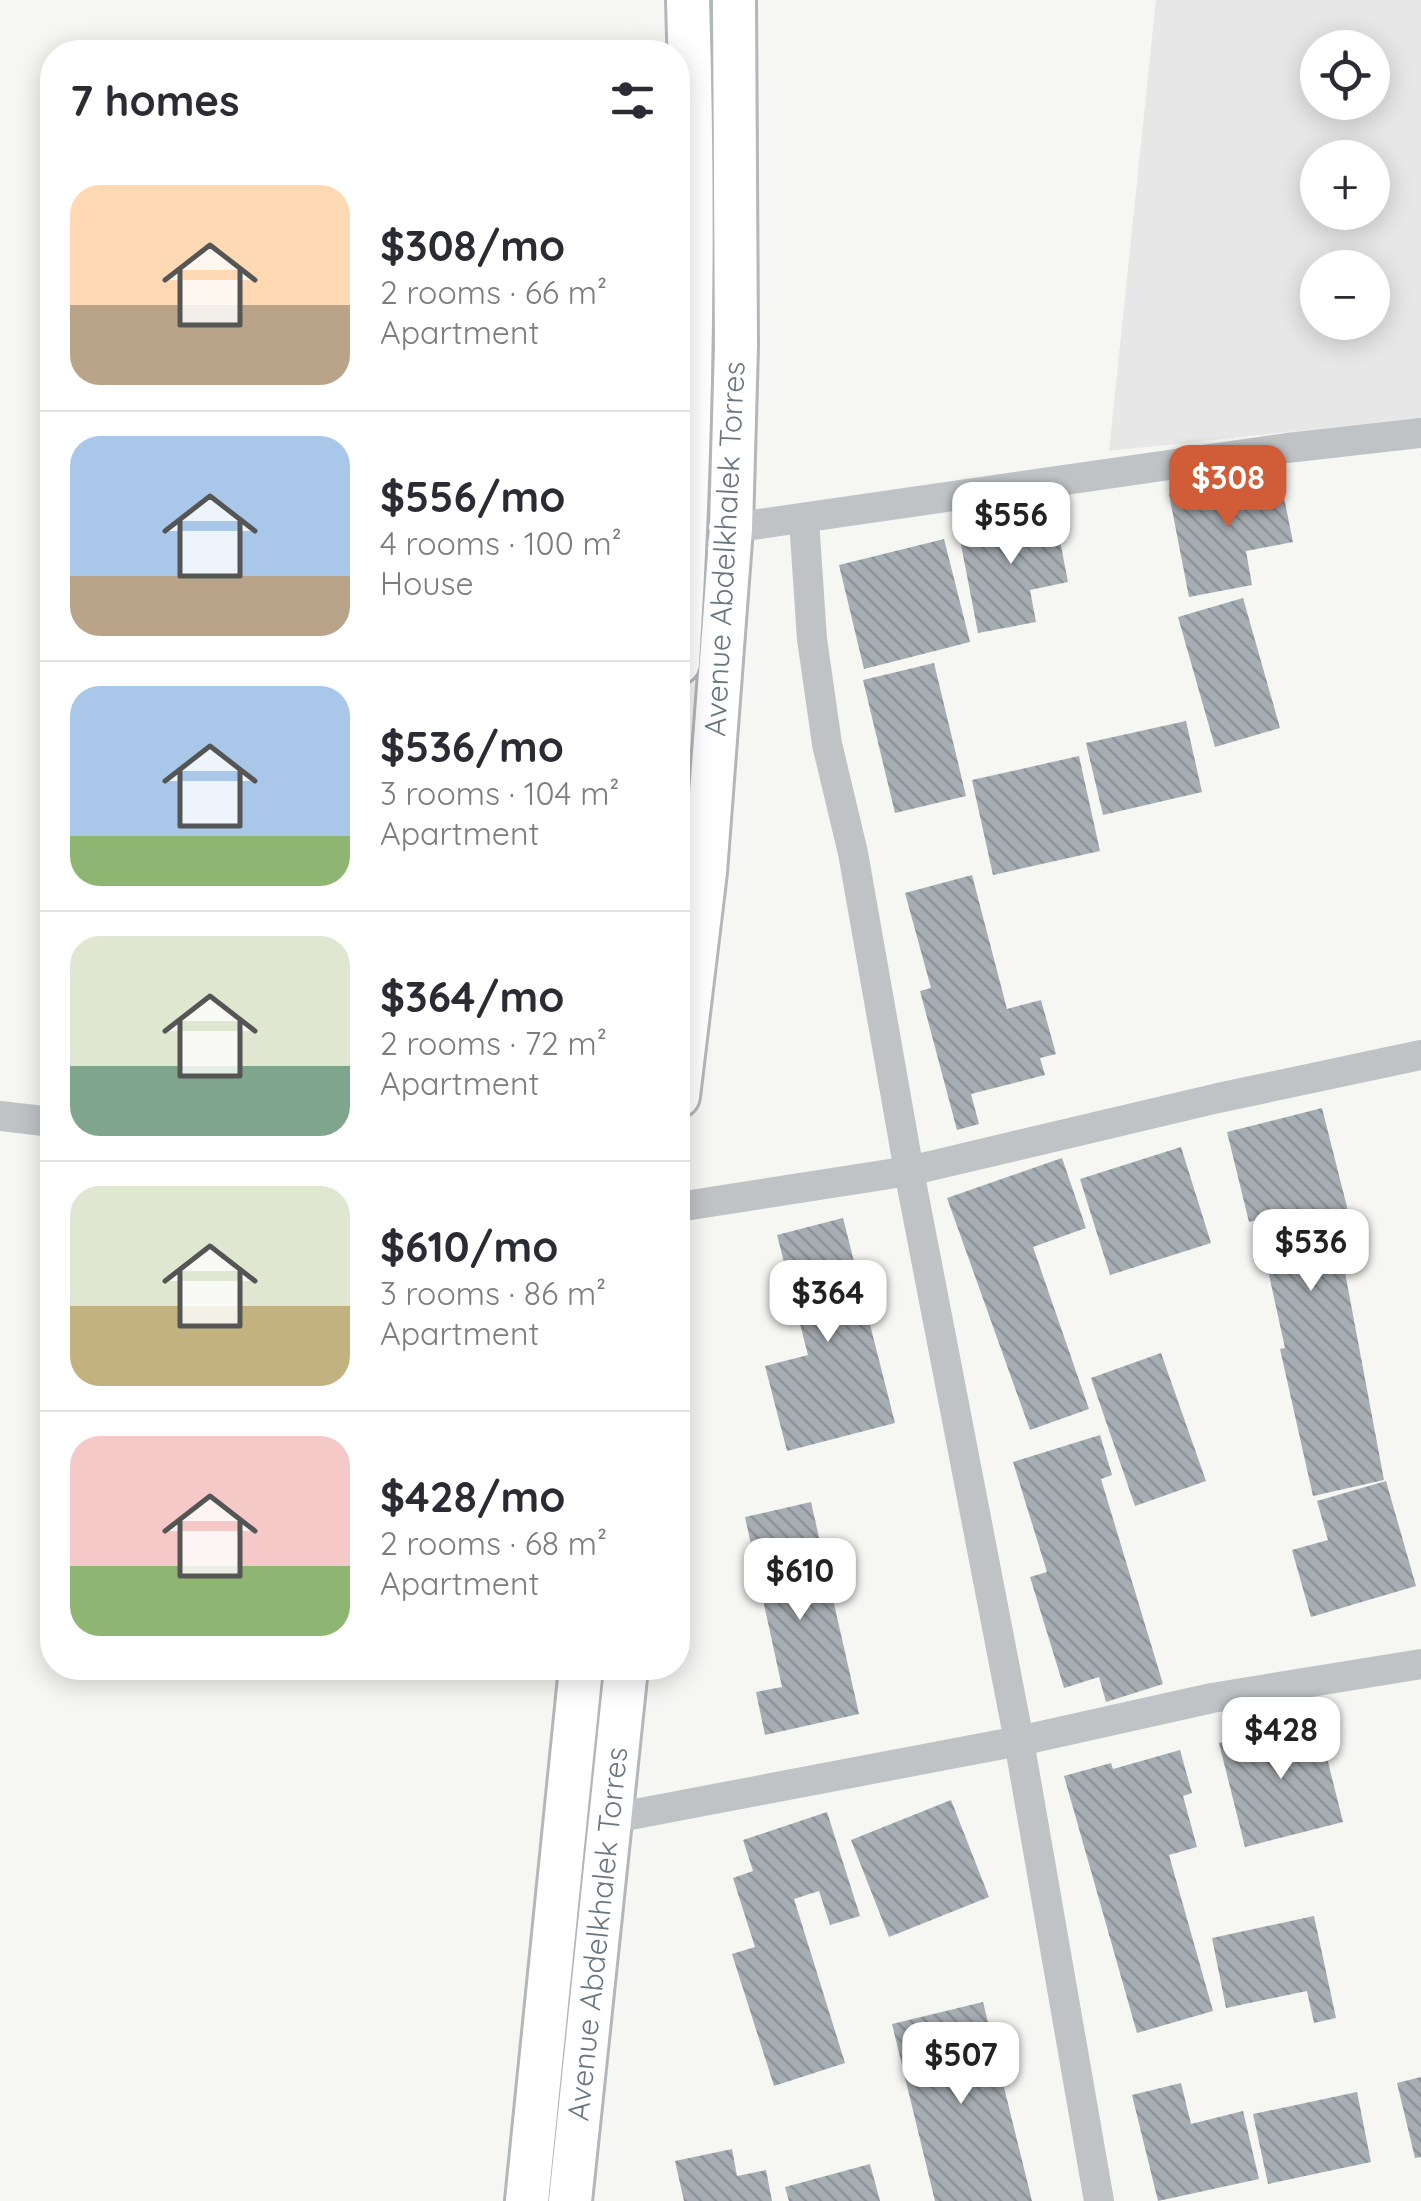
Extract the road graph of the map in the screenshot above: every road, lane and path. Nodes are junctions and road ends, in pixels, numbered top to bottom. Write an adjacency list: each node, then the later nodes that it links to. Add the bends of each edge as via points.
1 (688, 0): 3 (street, Avenue Abdelkhalek Torres)
2 (734, 0): 8 (street, Avenue Abdelkhalek Torres)
3 (689, 40)
4 (690, 55): 5 (street, Avenue Abdelkhalek Torres)
5 (690, 382)
6 (1421, 433): 7 (street)
7 (804, 520): 8 (street); 13 (street, via 822,712)
8 (731, 528): 9 (street, Avenue Abdelkhalek Torres)
9 (690, 996)
10 (1421, 1055): 13 (street)
11 (0, 1116): 12 (street)
12 (40, 1121)
13 (909, 1170): 14 (street); 18 (street)
14 (690, 1205)
15 (1421, 1664): 18 (street, via 1212,1698)
16 (581, 1680): 20 (street, Avenue Abdelkhalek Torres)
17 (625, 1680): 19 (street, Avenue Abdelkhalek Torres)
18 (1019, 1742): 19 (street); 22 (street)
19 (609, 1819): 21 (street, Avenue Abdelkhalek Torres)
20 (527, 2201)
21 (570, 2201)
22 (1099, 2201)

